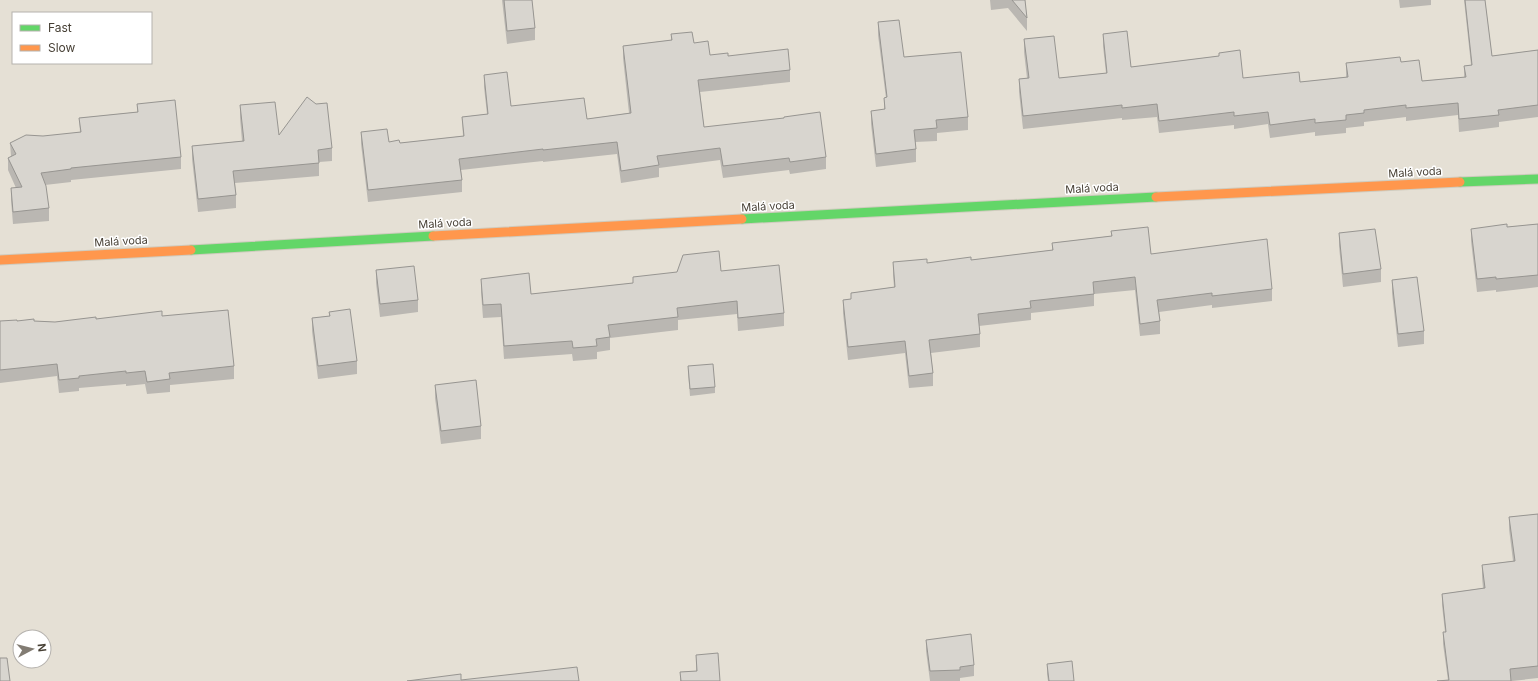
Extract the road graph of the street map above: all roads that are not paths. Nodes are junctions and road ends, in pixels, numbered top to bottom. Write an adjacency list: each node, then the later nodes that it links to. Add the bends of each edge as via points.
1 (1538, 179): 2 (street, Malá voda, via 1222,193)
2 (0, 260)

